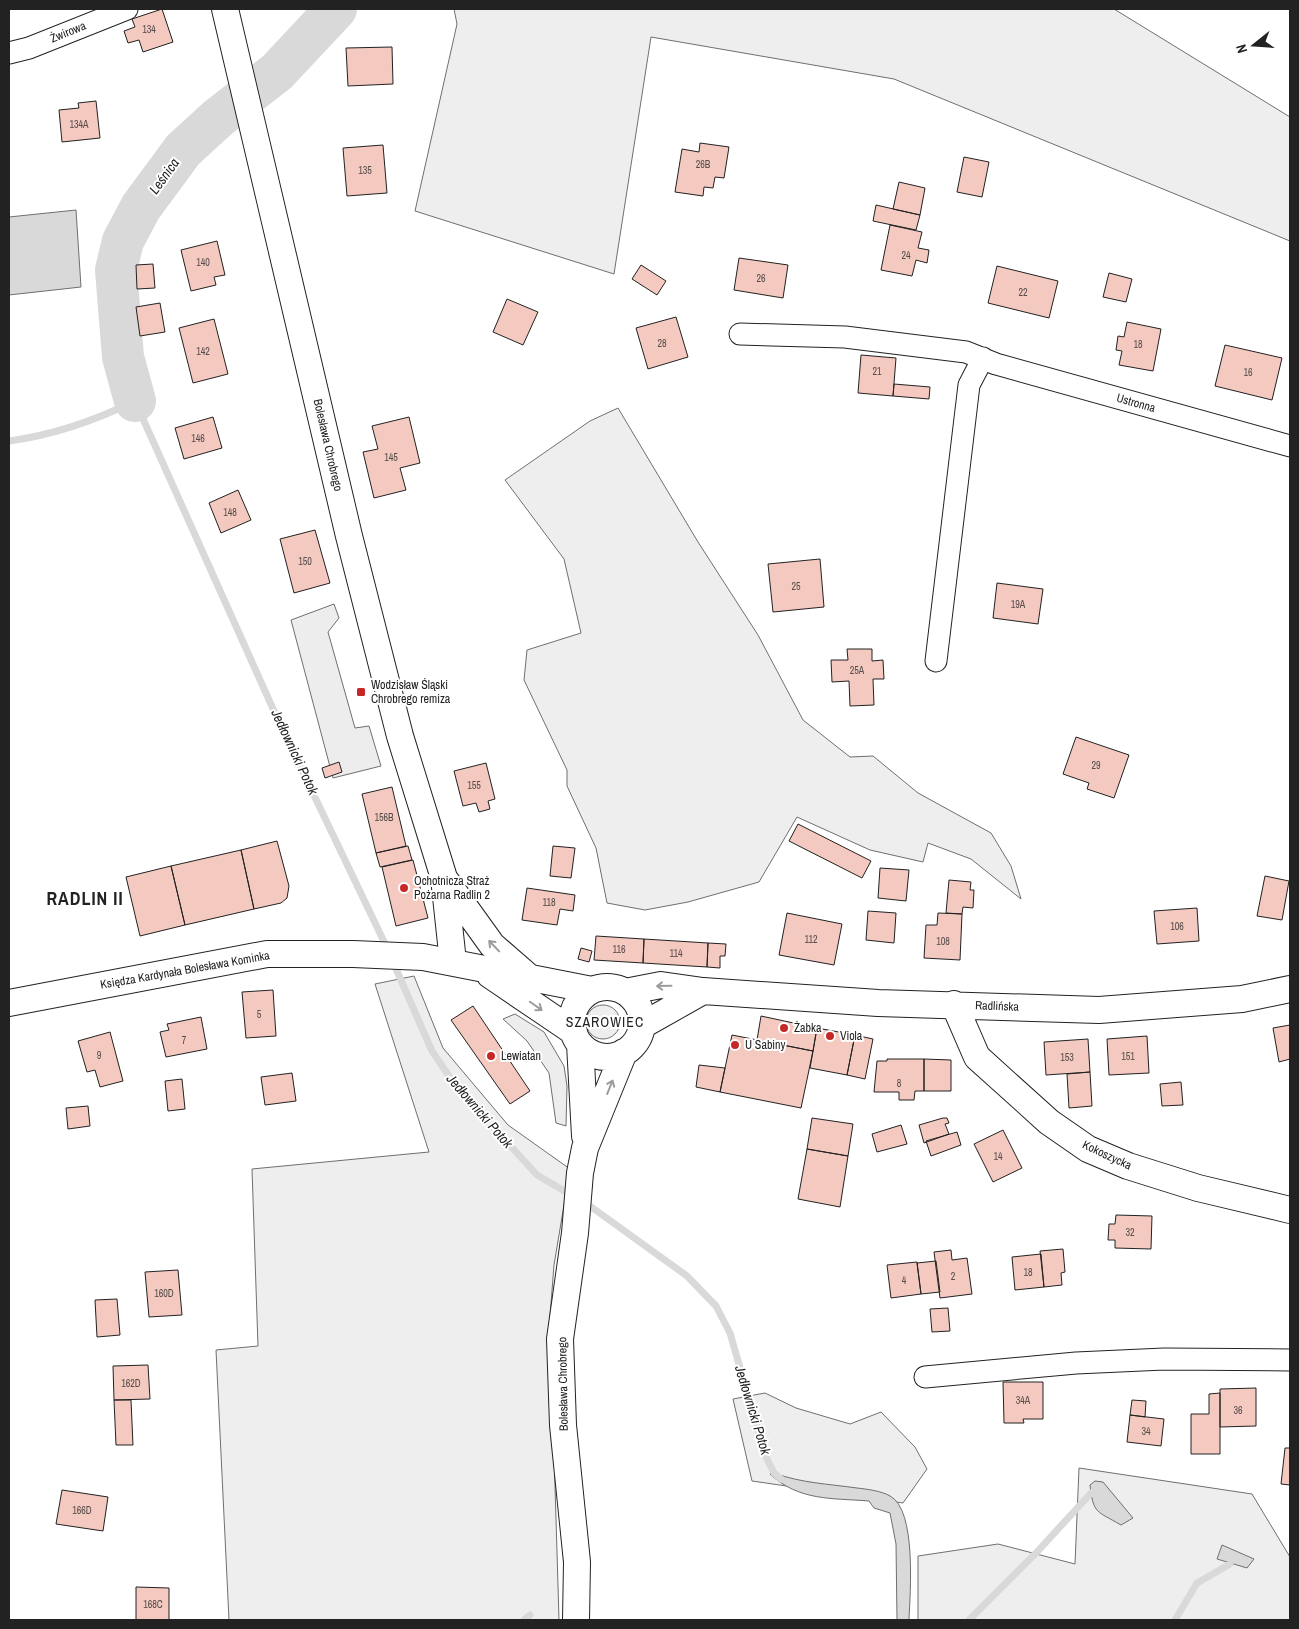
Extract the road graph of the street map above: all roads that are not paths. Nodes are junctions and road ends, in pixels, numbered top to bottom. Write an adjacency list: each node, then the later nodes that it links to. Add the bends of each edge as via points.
1 (127, 9): 3 (street, Żwirowa)
2 (225, 9): 8 (street, Bolesława Chrobrego, via 349,536 400,736)
3 (9, 53)
4 (740, 334): 5 (street, Ustronna, via 845,337 966,352)
5 (983, 358): 6 (street, Ustronna); 7 (street, via 968,385)
6 (1290, 446)
7 (936, 662)
8 (444, 878): 9 (street, Bolesława Chrobrego); 11 (street, Bolesława Chrobrego, one-way to 8, via 492,945)
9 (453, 962): 10 (street, Księdza Kardynała Bolesława Kominka); 16 (street, Księdza Kardynała Bolesława Kominka, via 423,957 354,954 267,954)
10 (481, 969): 11 (street, Księdza Kardynała Bolesława Kominka); 19 (street, Księdza Kardynała Bolesława Kominka, one-way to 19)
11 (530, 978): 13 (street, Księdza Kardynała Bolesława Kominka)
12 (1290, 989): 17 (street, Radlińska, via 1242,999 1099,1010)
13 (592, 990): 15 (street, via 603,987); 19 (street, via 577,1003 573,1017)
14 (703, 990): 15 (street, Radlińska, one-way to 15, via 661,985); 17 (street, Radlińska, via 878,1003); 18 (street)
15 (625, 992): 18 (street, via 638,1007)
16 (11, 1000)
17 (954, 1004): 22 (street, Kokoszycka, via 977,1057 1049,1122 1088,1148 1128,1166 1198,1188)
18 (641, 1026): 20 (street, via 638,1036)
19 (577, 1038): 20 (street, via 596,1055); 21 (street, Bolesława Chrobrego)
20 (624, 1052): 21 (street, Bolesława Chrobrego, one-way to 20)
21 (582, 1160): 25 (street, Bolesława Chrobrego, via 560,1339 562,1425 577,1562)
22 (1290, 1210)
23 (1290, 1360): 24 (street, via 1164,1358)
24 (925, 1377)
25 (576, 1620)

